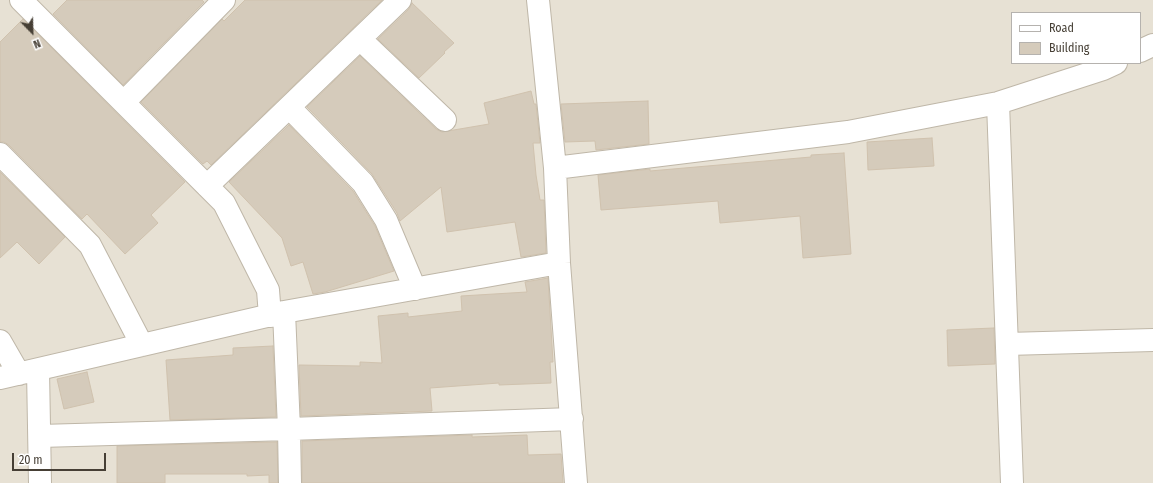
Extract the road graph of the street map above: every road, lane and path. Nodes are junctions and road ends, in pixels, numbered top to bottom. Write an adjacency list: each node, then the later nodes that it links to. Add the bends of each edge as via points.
1 (224, 0): 9 (street)
2 (400, 0): 5 (street)
3 (537, 2): 14 (street)
4 (30, 3): 9 (street)
5 (360, 39): 11 (street); 12 (street)
6 (1153, 45): 7 (street)
7 (1141, 51)
8 (1114, 64): 10 (street)
9 (124, 102): 15 (street)
10 (998, 103): 14 (street, via 848,132); 21 (street)
11 (289, 107): 15 (street); 17 (street, via 363,183 386,220)
12 (445, 120)
13 (0, 154): 22 (street, via 90,245)
14 (555, 168): 16 (street)
15 (208, 186): 18 (street, via 224,202 268,290)
16 (559, 263): 17 (street); 24 (street)
17 (415, 289): 18 (street)
18 (277, 314): 22 (street); 25 (street)
19 (1153, 340): 21 (street)
20 (0, 341): 23 (street)
21 (1007, 344): 30 (street)
22 (142, 345): 23 (street)
23 (19, 374): 26 (street)
24 (572, 419): 25 (street); 29 (street)
25 (289, 429): 26 (street); 28 (street)
26 (40, 436): 27 (street)
27 (40, 483)
28 (290, 483)
29 (576, 483)
30 (1012, 483)

